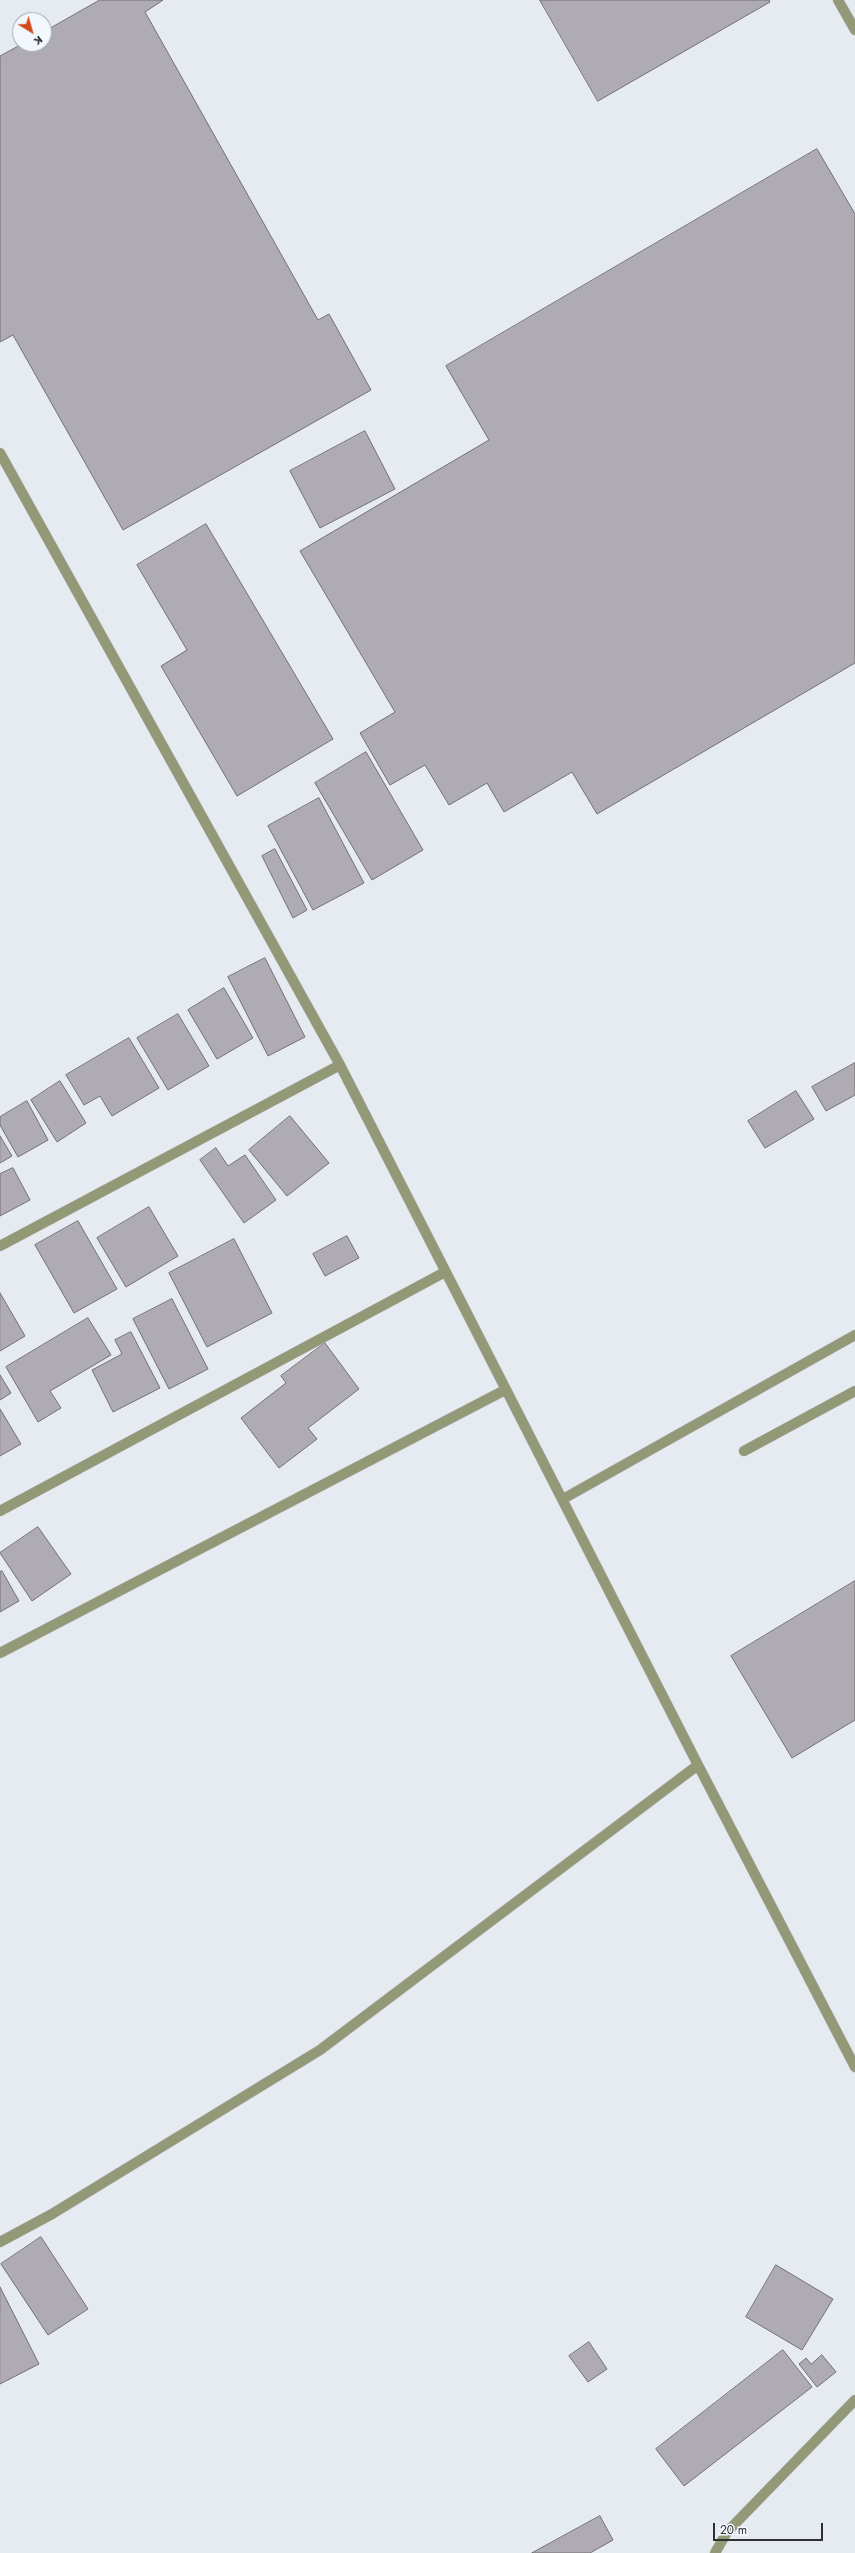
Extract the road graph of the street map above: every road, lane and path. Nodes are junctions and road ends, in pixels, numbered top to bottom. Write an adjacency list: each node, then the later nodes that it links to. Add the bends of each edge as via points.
1 (838, 0): 2 (street)
2 (855, 30)
3 (0, 453): 4 (street)
4 (340, 1065): 5 (street); 6 (street)
5 (0, 1246)
6 (445, 1272): 8 (street); 12 (street)
7 (855, 1335): 11 (street)
8 (505, 1390): 11 (street); 13 (street)
9 (855, 1391): 10 (street)
10 (744, 1451)
11 (562, 1500): 14 (street)
12 (0, 1511)
13 (0, 1653)
14 (698, 1765): 15 (street); 16 (street, via 320,2050 52,2214)
15 (855, 2068)
16 (0, 2242)
17 (855, 2400): 18 (street, via 727,2532)
18 (715, 2553)

